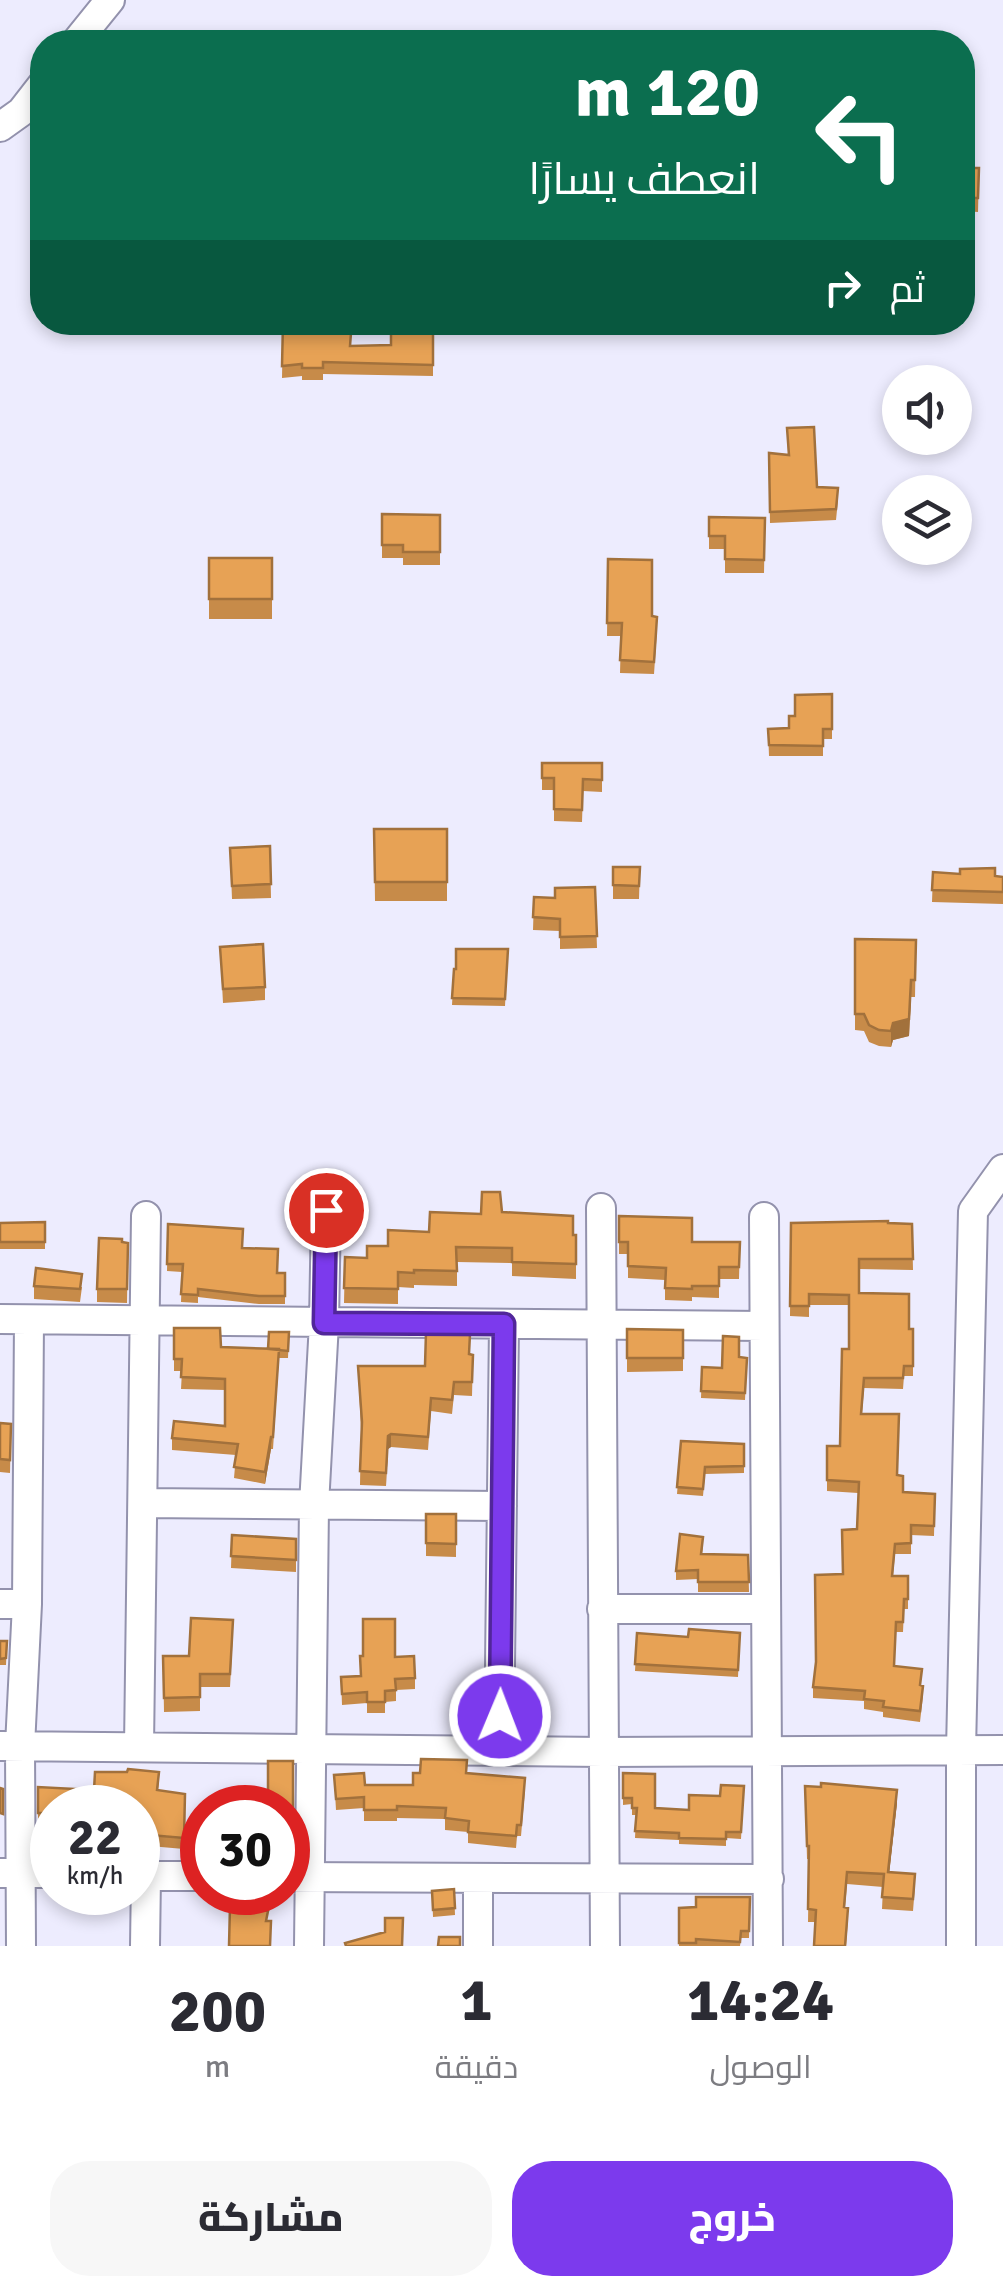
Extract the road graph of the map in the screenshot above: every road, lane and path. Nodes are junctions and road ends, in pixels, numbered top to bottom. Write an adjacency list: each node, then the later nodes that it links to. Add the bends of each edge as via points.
1 (110, 0): 2 (street)
2 (86, 30)
3 (30, 99): 4 (street)
4 (0, 127)
5 (1003, 1169): 26 (street, via 972,1211)
6 (600, 1208): 15 (street)
7 (326, 1210): 13 (street)
8 (146, 1216): 12 (street)
9 (764, 1217): 16 (street)
10 (0, 1320): 11 (street)
11 (29, 1320): 12 (street); 20 (street)
12 (147, 1320): 13 (street); 17 (street)
13 (324, 1323): 14 (street); 18 (street)
14 (504, 1324): 15 (street); 19 (street)
15 (601, 1325): 16 (street); 21 (street)
16 (764, 1326): 22 (street)
17 (144, 1503): 18 (street); 24 (street)
18 (314, 1505): 19 (street); 25 (street)
19 (502, 1506): 28 (street)
20 (13, 1604): 23 (street)
21 (602, 1609): 22 (street); 29 (street)
22 (766, 1609): 30 (street)
23 (10, 1746): 24 (street); 32 (street)
24 (138, 1747): 25 (street)
25 (311, 1749): 28 (street); 31 (street)
26 (962, 1750): 27 (street); 30 (street); 45 (street)
27 (1003, 1750)
28 (499, 1751): 29 (street)
29 (604, 1752): 30 (street); 35 (street)
30 (767, 1753): 36 (street)
31 (308, 1785)
32 (10, 1872): 39 (street)
33 (310, 1877): 34 (street)
34 (478, 1878): 35 (street); 42 (street)
35 (605, 1879): 36 (street); 43 (street)
36 (769, 1879): 44 (street)
37 (144, 1915): 40 (street)
38 (305, 1915): 41 (street)
39 (21, 1946)
40 (146, 1946)
41 (309, 1946)
42 (478, 1946)
43 (605, 1946)
44 (768, 1946)
45 (961, 1946)

